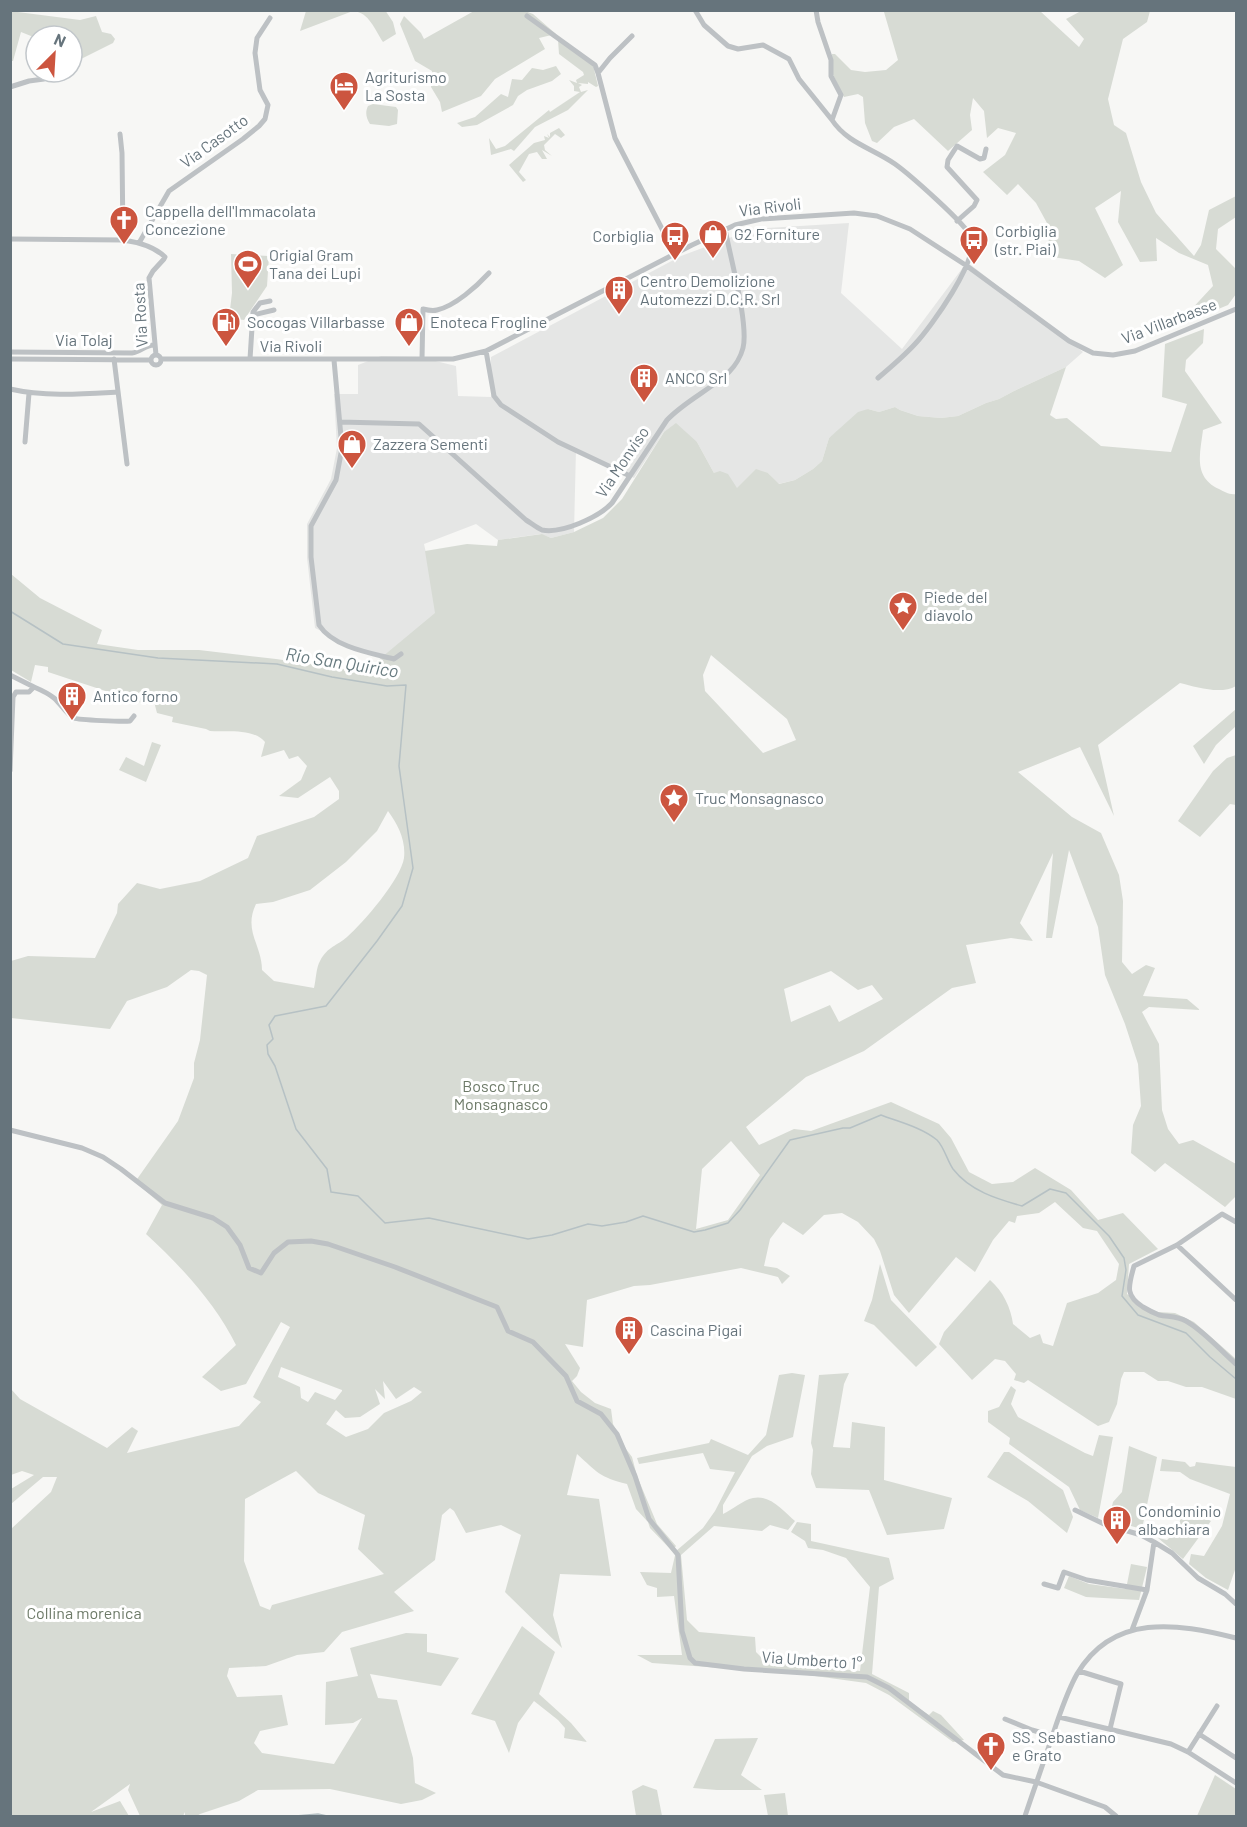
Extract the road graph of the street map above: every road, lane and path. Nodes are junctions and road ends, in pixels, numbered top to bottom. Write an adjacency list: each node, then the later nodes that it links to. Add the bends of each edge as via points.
1 (695, 10): 7 (street, via 704,25 729,46 738,49 763,45 789,59)
2 (816, 10): 7 (street, via 831,60 831,76 841,95)
3 (527, 16): 6 (street, via 595,64)
4 (270, 18): 14 (street, Via Casotto, via 257,38 255,53 260,90 268,105 265,118 243,139 169,191)
5 (632, 36): 6 (street)
6 (598, 73): 15 (street, via 615,138)
7 (832, 120): 10 (street, via 849,138 896,164)
8 (120, 134): 13 (street)
9 (986, 149): 10 (street, via 980,159 957,146 946,163 977,200)
10 (957, 220): 16 (street, via 972,239)
11 (725, 229): 15 (street, Via Rivoli); 16 (street, Via Rivoli, via 761,219 868,214 910,228); 40 (street, Via Monviso, via 744,327 744,347 729,371 667,420)
12 (10, 239): 13 (street, Via Rosta)
13 (123, 240): 14 (street, Via Rosta)
14 (139, 243): 22 (street, Via Rosta, via 165,257 149,278)
15 (675, 254): 24 (street, Via Rivoli)
16 (967, 266): 23 (street, Via Rivoli); 33 (street, via 927,330)
17 (489, 273): 30 (street, via 446,306 423,309)
18 (270, 301): 21 (street, via 260,303)
19 (1236, 309): 23 (street, Via Villarbasse, via 1124,354 1102,355)
20 (274, 310): 21 (street)
21 (253, 315): 29 (street)
22 (155, 345): 25 (street, Via Tolaj, via 132,353); 26 (street, Via Rosta)
23 (1077, 346)
24 (486, 351): 30 (street, Via Rivoli, via 453,359); 40 (street, via 494,396 501,405 558,442)
25 (10, 352)
26 (158, 357): 29 (street, Via Rivoli); 31 (street); 31 (street, Via Rivoli, via 160,362 156,365)
27 (10, 359): 28 (street, Via Rivoli)
28 (114, 359): 31 (street, Via Rivoli); 35 (street)
29 (250, 359): 32 (street, Via Rivoli)
30 (422, 359): 32 (street, Via Rivoli)
31 (151, 360)
32 (334, 360): 37 (street)
33 (878, 378)
34 (10, 389): 36 (street)
35 (118, 392): 36 (street); 39 (street)
36 (29, 393): 38 (street)
37 (340, 422): 40 (street, Via Monviso, via 419,424 540,530 559,531 605,511); 41 (street, via 342,448 336,480 311,526 320,625 325,634 360,651 394,659)
38 (25, 442)
39 (127, 464)
40 (630, 476)
41 (401, 654)
42 (10, 675): 43 (street)
43 (34, 687): 44 (street, via 52,696 75,718 125,722); 45 (street, via 29,693 16,692 13,697)
44 (134, 716)
45 (10, 771)
46 (10, 1130): 67 (street, Via Umberto 1°, via 93,1152 165,1203 213,1218 227,1227 240,1245 249,1268 261,1273 274,1253 288,1242 311,1241 497,1307 508,1331 532,1342 566,1376 577,1401 600,1414 617,1434 649,1519 678,1555 681,1631 695,1663 867,1677 889,1688 1003,1775)
47 (1236, 1222): 48 (street, via 1222,1214)
48 (1177, 1245): 49 (street); 50 (street, via 1134,1266 1129,1293 1147,1310 1188,1322)
49 (1236, 1300)
50 (1236, 1364)
51 (1075, 1510): 52 (street)
52 (1154, 1542): 54 (street); 55 (street)
53 (1044, 1584): 54 (street, via 1058,1588 1064,1572)
54 (1147, 1590): 56 (street)
55 (1236, 1604)
56 (1132, 1630): 57 (street, via 1165,1625); 58 (street, via 1102,1644)
57 (1236, 1638)
58 (1079, 1671): 60 (street); 62 (street, via 1121,1684)
59 (1217, 1706): 63 (street)
60 (1059, 1717): 62 (street); 64 (street)
61 (1005, 1719): 64 (street)
62 (1110, 1729): 65 (street)
63 (1199, 1734): 65 (street); 66 (street)
64 (1053, 1736): 67 (street)
65 (1188, 1752): 68 (street)
66 (1236, 1758)
67 (1036, 1782): 69 (street); 70 (street, Via Umberto 1°, via 1105,1807)
68 (1236, 1783)
69 (1025, 1816)
70 (1116, 1816)

